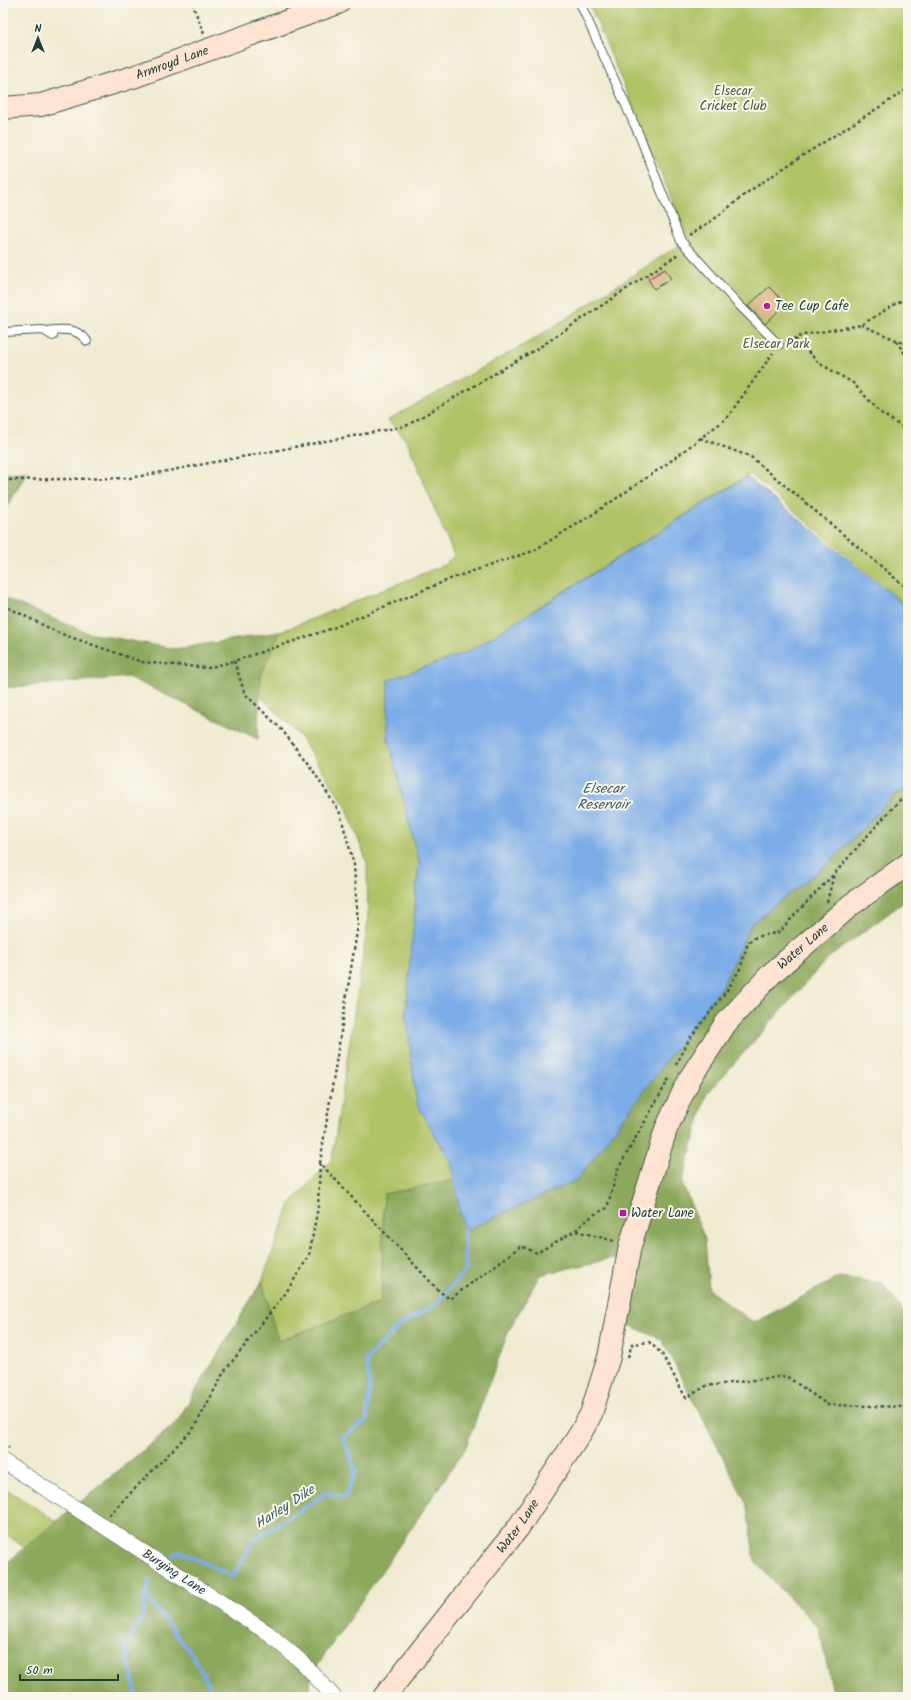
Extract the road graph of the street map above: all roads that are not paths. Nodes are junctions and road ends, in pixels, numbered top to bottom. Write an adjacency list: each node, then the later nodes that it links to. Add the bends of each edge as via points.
1 (338, 3): 3 (street, Armroyd Lane, via 133,77 41,105)
2 (580, 3): 8 (lane, via 640,137 681,241)
3 (3, 108)
4 (46, 331): 5 (lane); 6 (lane); 7 (lane, via 67,330 80,333)
5 (3, 332)
6 (53, 336)
7 (87, 340)
8 (779, 345)
9 (908, 864): 12 (street, Water Lane, via 821,929 771,974 726,1023 690,1078 666,1129 630,1246 609,1357 591,1414 518,1528)
10 (3, 1461): 11 (street, Burying Lane, via 268,1633 303,1663)
11 (334, 1697)
12 (384, 1697)

